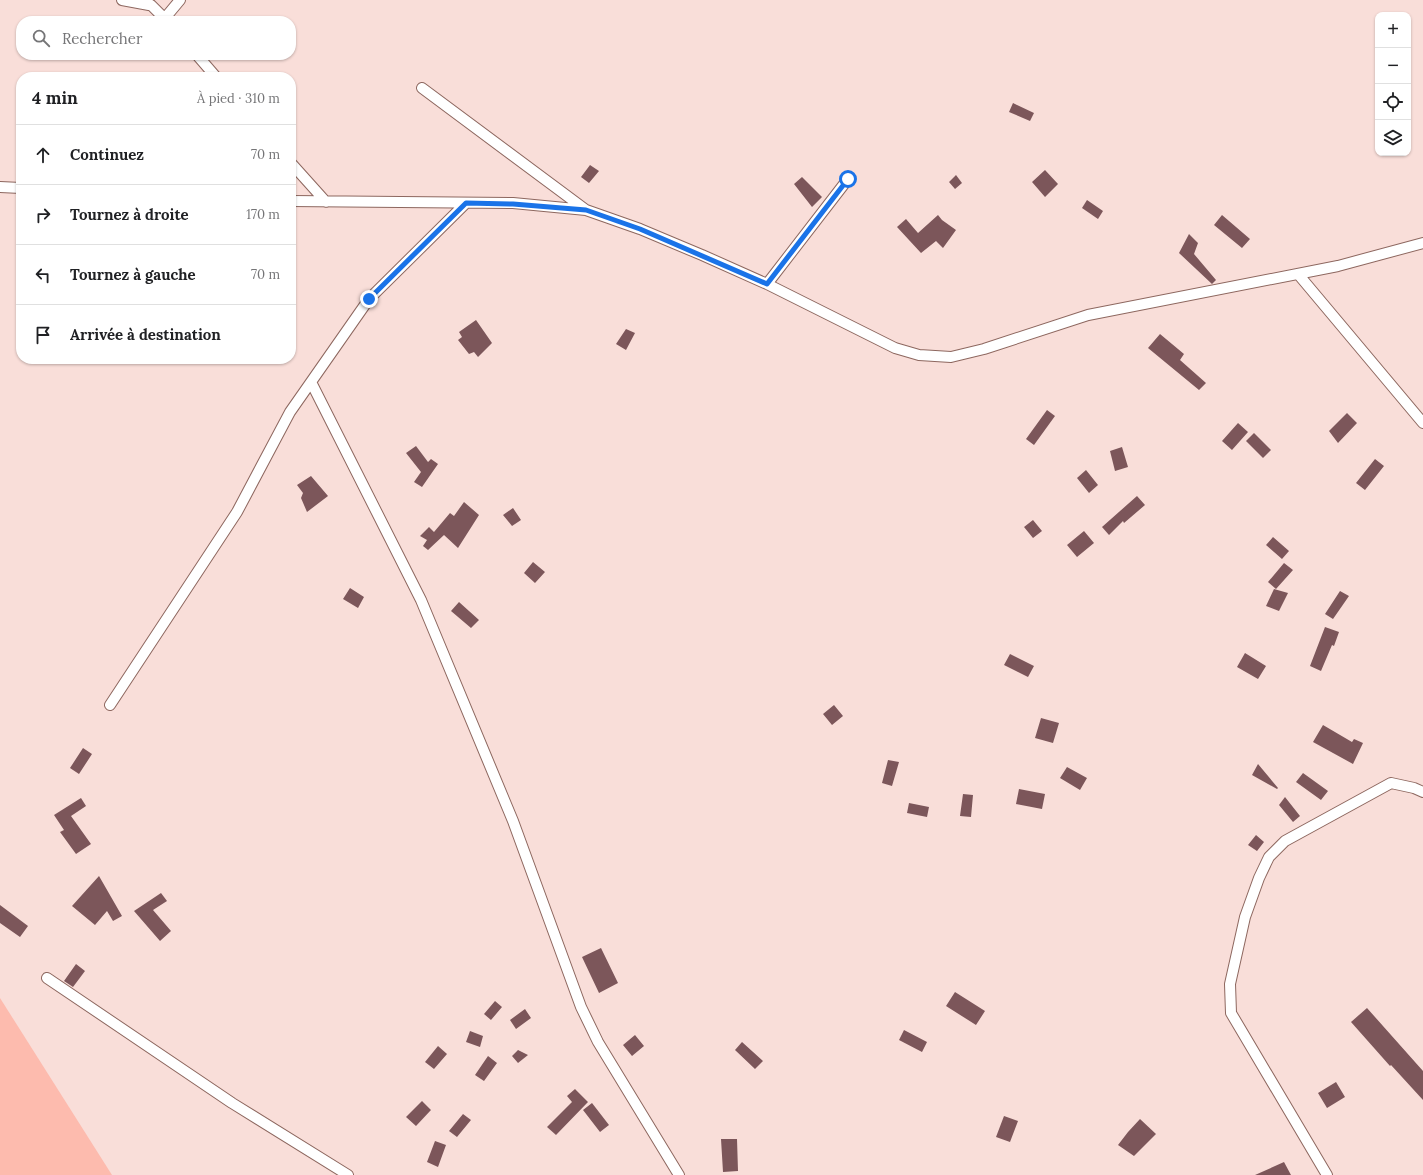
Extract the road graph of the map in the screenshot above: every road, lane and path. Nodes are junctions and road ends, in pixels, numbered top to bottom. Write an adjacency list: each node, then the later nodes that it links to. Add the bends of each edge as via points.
1 (122, 0): 3 (street)
2 (180, 0): 5 (street)
3 (147, 3): 4 (street)
4 (162, 16)
5 (168, 16)
6 (201, 60): 7 (street)
7 (212, 72)
8 (422, 88): 16 (street)
9 (296, 169): 14 (street)
10 (848, 179): 19 (street)
11 (0, 187): 12 (street)
12 (16, 188)
13 (296, 201): 14 (street)
14 (326, 202): 15 (street)
15 (466, 203): 16 (street); 20 (street, via 369,299)
16 (586, 210): 19 (street, via 640,229)
17 (1423, 243): 18 (street)
18 (1298, 274): 19 (street, via 1088,315 984,349 950,357 919,355 895,348); 21 (street)
19 (767, 284)
20 (311, 382): 22 (street, via 290,412 237,512); 26 (street, via 421,600 513,821 581,1007 598,1042)
21 (1423, 423)
22 (110, 705)
23 (1423, 792): 27 (street, via 1391,783 1285,841 1269,857 1245,918 1230,984 1231,1013)
24 (47, 978): 25 (street, via 232,1103)
25 (348, 1175)
26 (679, 1175)
27 (1327, 1175)

